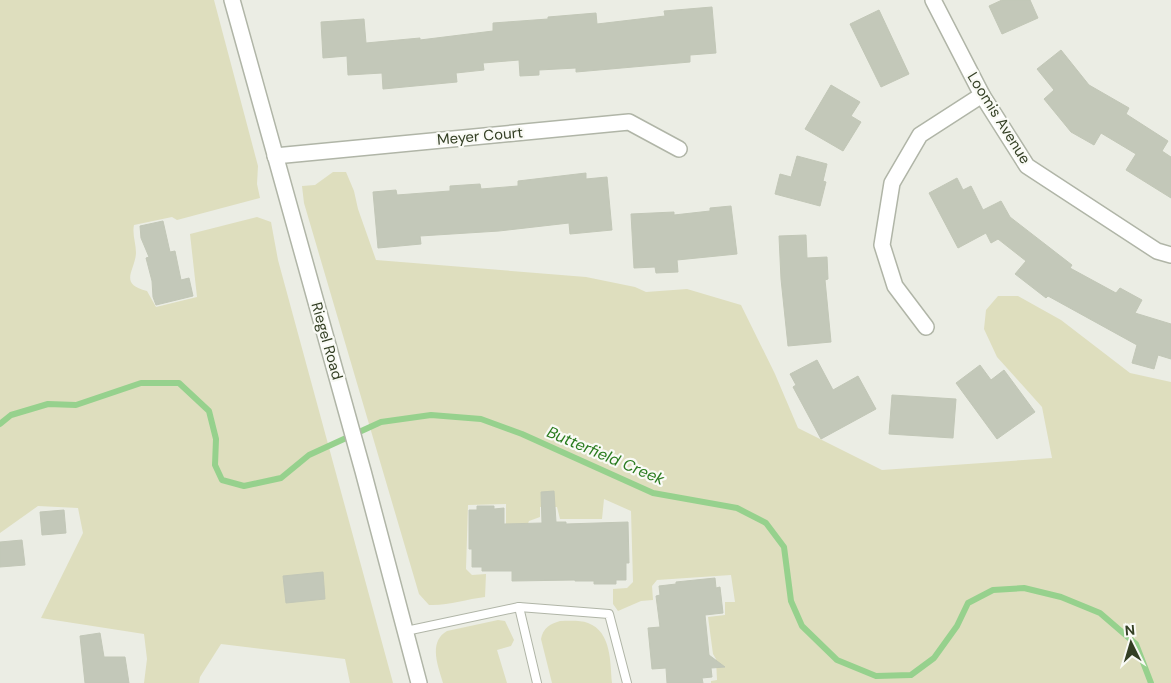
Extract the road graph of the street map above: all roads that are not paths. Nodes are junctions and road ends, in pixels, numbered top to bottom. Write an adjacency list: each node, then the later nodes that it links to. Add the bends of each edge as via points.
1 (232, 0): 5 (street, Riegel Road)
2 (933, 0): 3 (street, Loomis Avenue)
3 (982, 95): 6 (street, Loomis Avenue, via 1027,166 1157,251); 7 (street, via 920,135 892,183 882,245 895,286)
4 (679, 149): 5 (street, Meyer Court, via 630,122)
5 (275, 156): 9 (street, Riegel Road)
6 (1171, 255)
7 (926, 327)
8 (518, 608): 9 (lane); 11 (lane); 12 (lane, via 609,614)
9 (406, 631): 10 (street, Riegel Road)
10 (419, 683)
11 (537, 683)
12 (627, 683)

